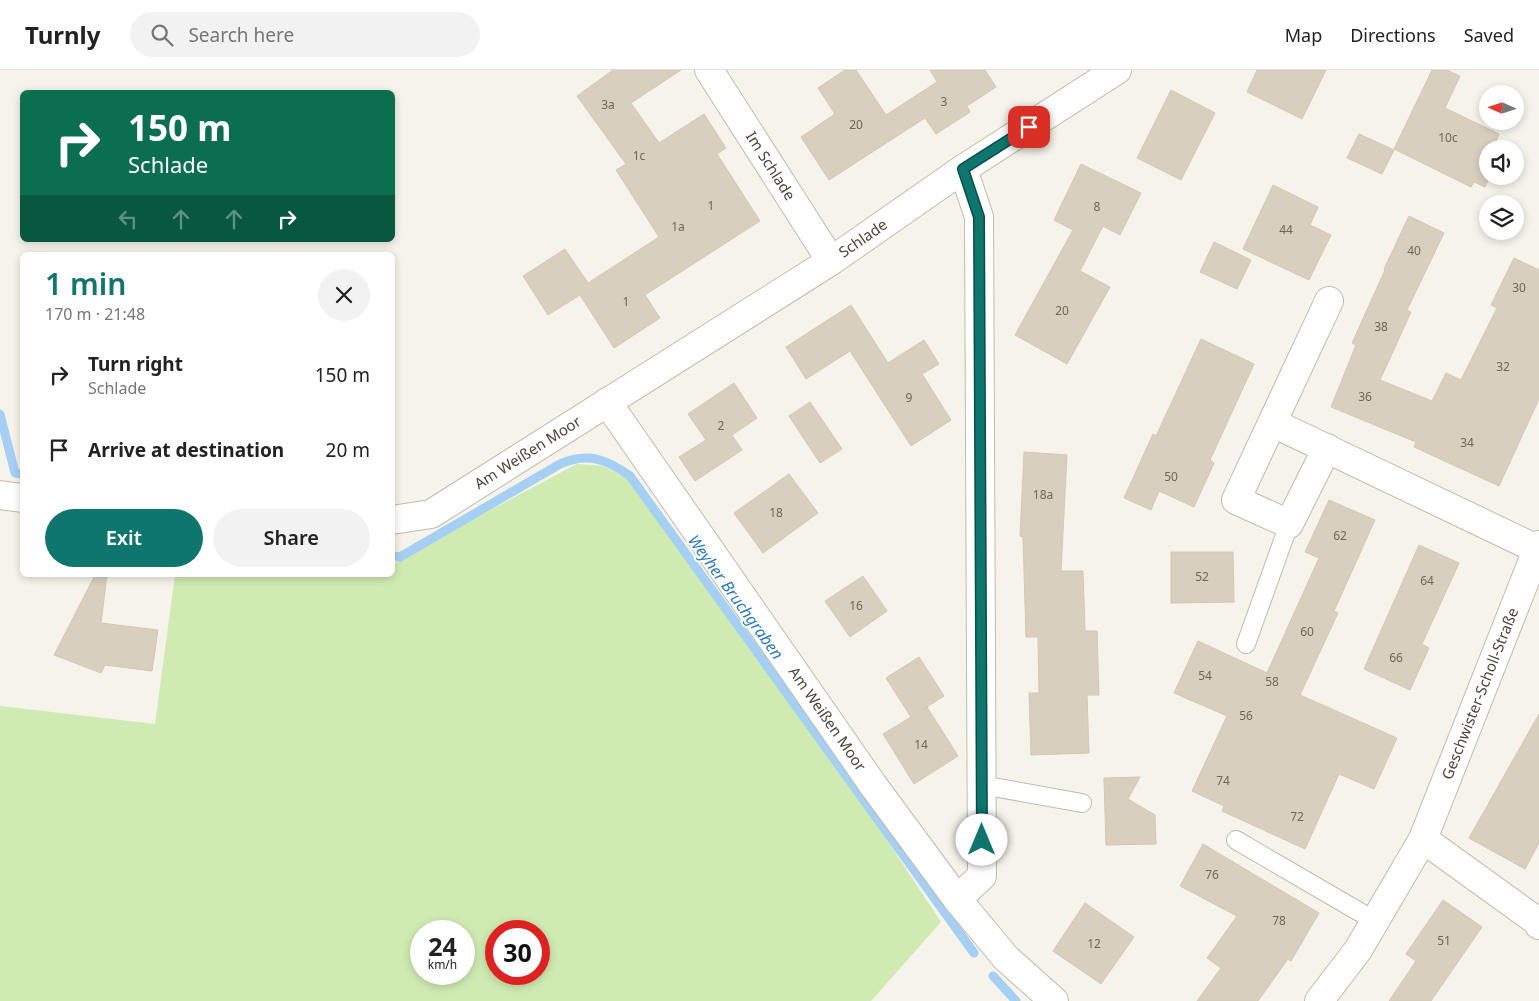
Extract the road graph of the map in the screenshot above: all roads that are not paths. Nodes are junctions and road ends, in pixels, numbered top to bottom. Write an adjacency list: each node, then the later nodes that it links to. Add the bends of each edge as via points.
1 (709, 70): 4 (street, Im Schlade)
2 (1117, 70): 3 (street, Schlade)
3 (963, 169): 4 (street, Schlade); 15 (street, via 979,217)
4 (831, 261): 6 (street, Schlade)
5 (1329, 301): 7 (street)
6 (607, 402): 11 (street, Am Weißen Moor, via 431,514); 19 (street, Am Weißen Moor, via 873,786)
7 (1273, 423): 8 (street, Geschwister-Scholl-Straße); 12 (street, via 1236,500)
8 (1327, 448): 12 (street); 13 (street, Geschwister-Scholl-Straße)
9 (0, 495): 10 (street)
10 (20, 498)
11 (395, 520)
12 (1289, 524): 14 (lane)
13 (1538, 548): 17 (street, Geschwister-Scholl-Straße)
14 (1246, 644)
15 (982, 785): 16 (lane); 19 (street, via 982,876)
16 (1082, 803)
17 (1423, 839): 20 (street, Geschwister-Scholl-Straße); 21 (street)
18 (1236, 840): 20 (lane)
19 (957, 899): 22 (street, Am Weißen Moor, via 1006,958)
20 (1375, 921): 23 (street, Geschwister-Scholl-Straße, via 1358,950)
21 (1539, 925)
22 (1054, 1001)
23 (1319, 1001)

